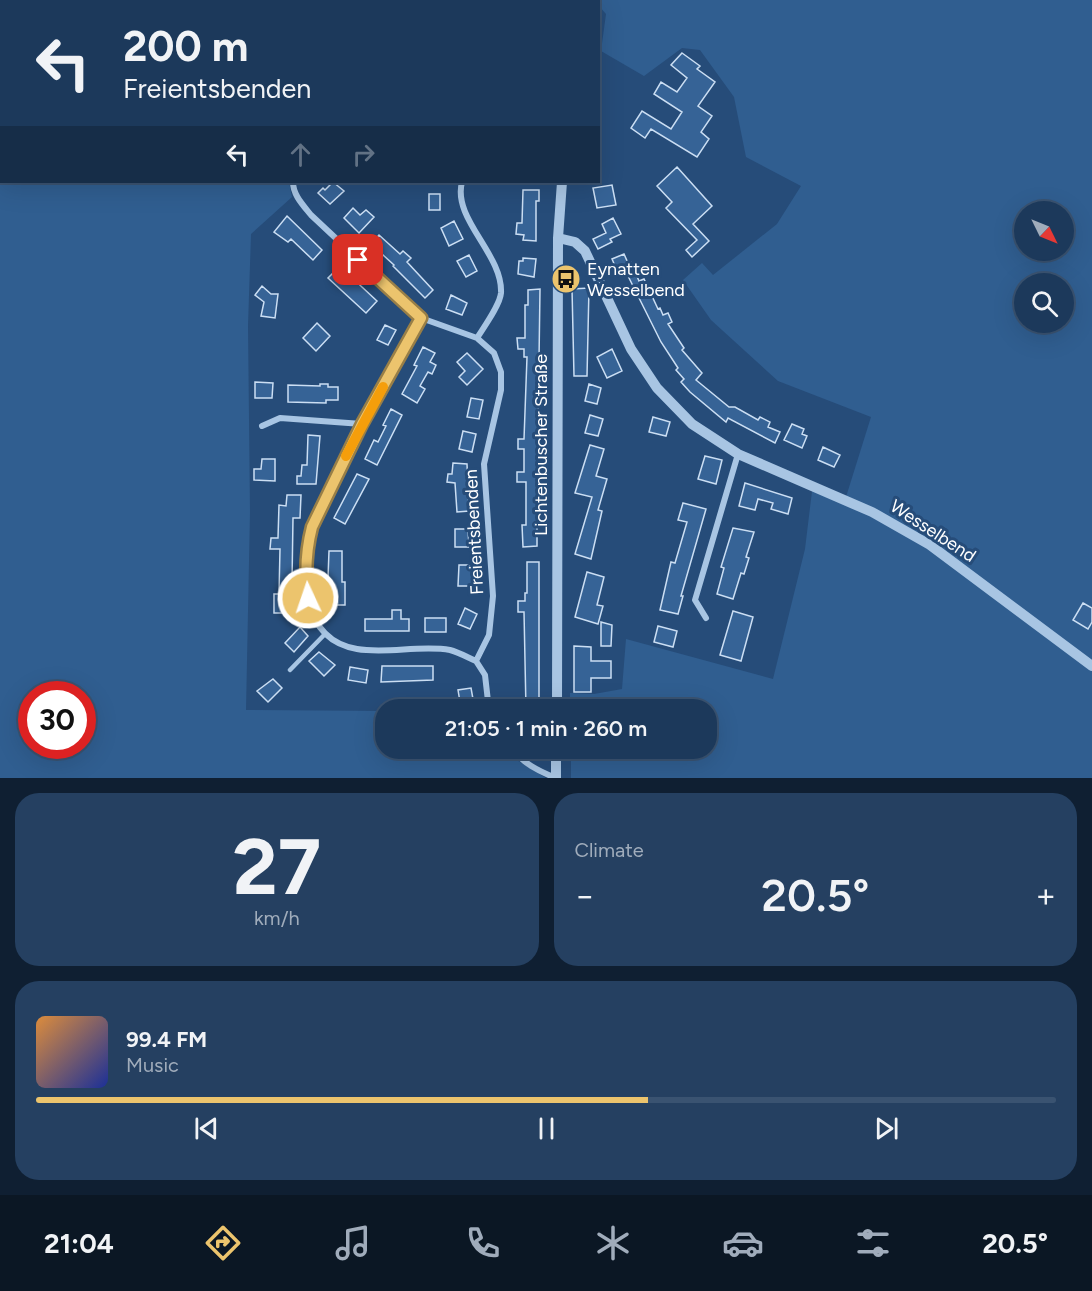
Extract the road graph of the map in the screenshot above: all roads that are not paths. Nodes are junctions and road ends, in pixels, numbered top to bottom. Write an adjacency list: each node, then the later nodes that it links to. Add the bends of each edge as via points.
1 (293, 183): 5 (street, Freientsbenden, via 299,201 311,215)
2 (462, 183): 6 (street, via 462,205 497,271 501,294)
3 (562, 183): 4 (street, Lichtenbuscher Straße)
4 (558, 238): 9 (street, Wesselbend, via 575,242 585,251 631,349 657,388 692,424); 16 (street, Lichtenbuscher Straße)
5 (421, 318): 6 (street, Freientsbenden); 7 (street)
6 (477, 338): 12 (street, Freientsbenden, via 494,353 501,372 501,390 484,464 493,596 489,635)
7 (362, 424): 8 (street, via 280,418); 11 (street, via 308,541 308,598 311,612)
8 (262, 426)
9 (738, 454): 10 (street, via 695,600); 13 (street, Wesselbend, via 873,512 930,545)
10 (706, 618)
11 (325, 634): 12 (street, via 358,650 450,650); 14 (lane)
12 (476, 661): 15 (street, via 485,675)
13 (1092, 666)
14 (290, 670)
15 (488, 699)
16 (557, 699)
17 (523, 759): 19 (street, via 537,771)
18 (556, 759): 19 (street)
19 (556, 778)

